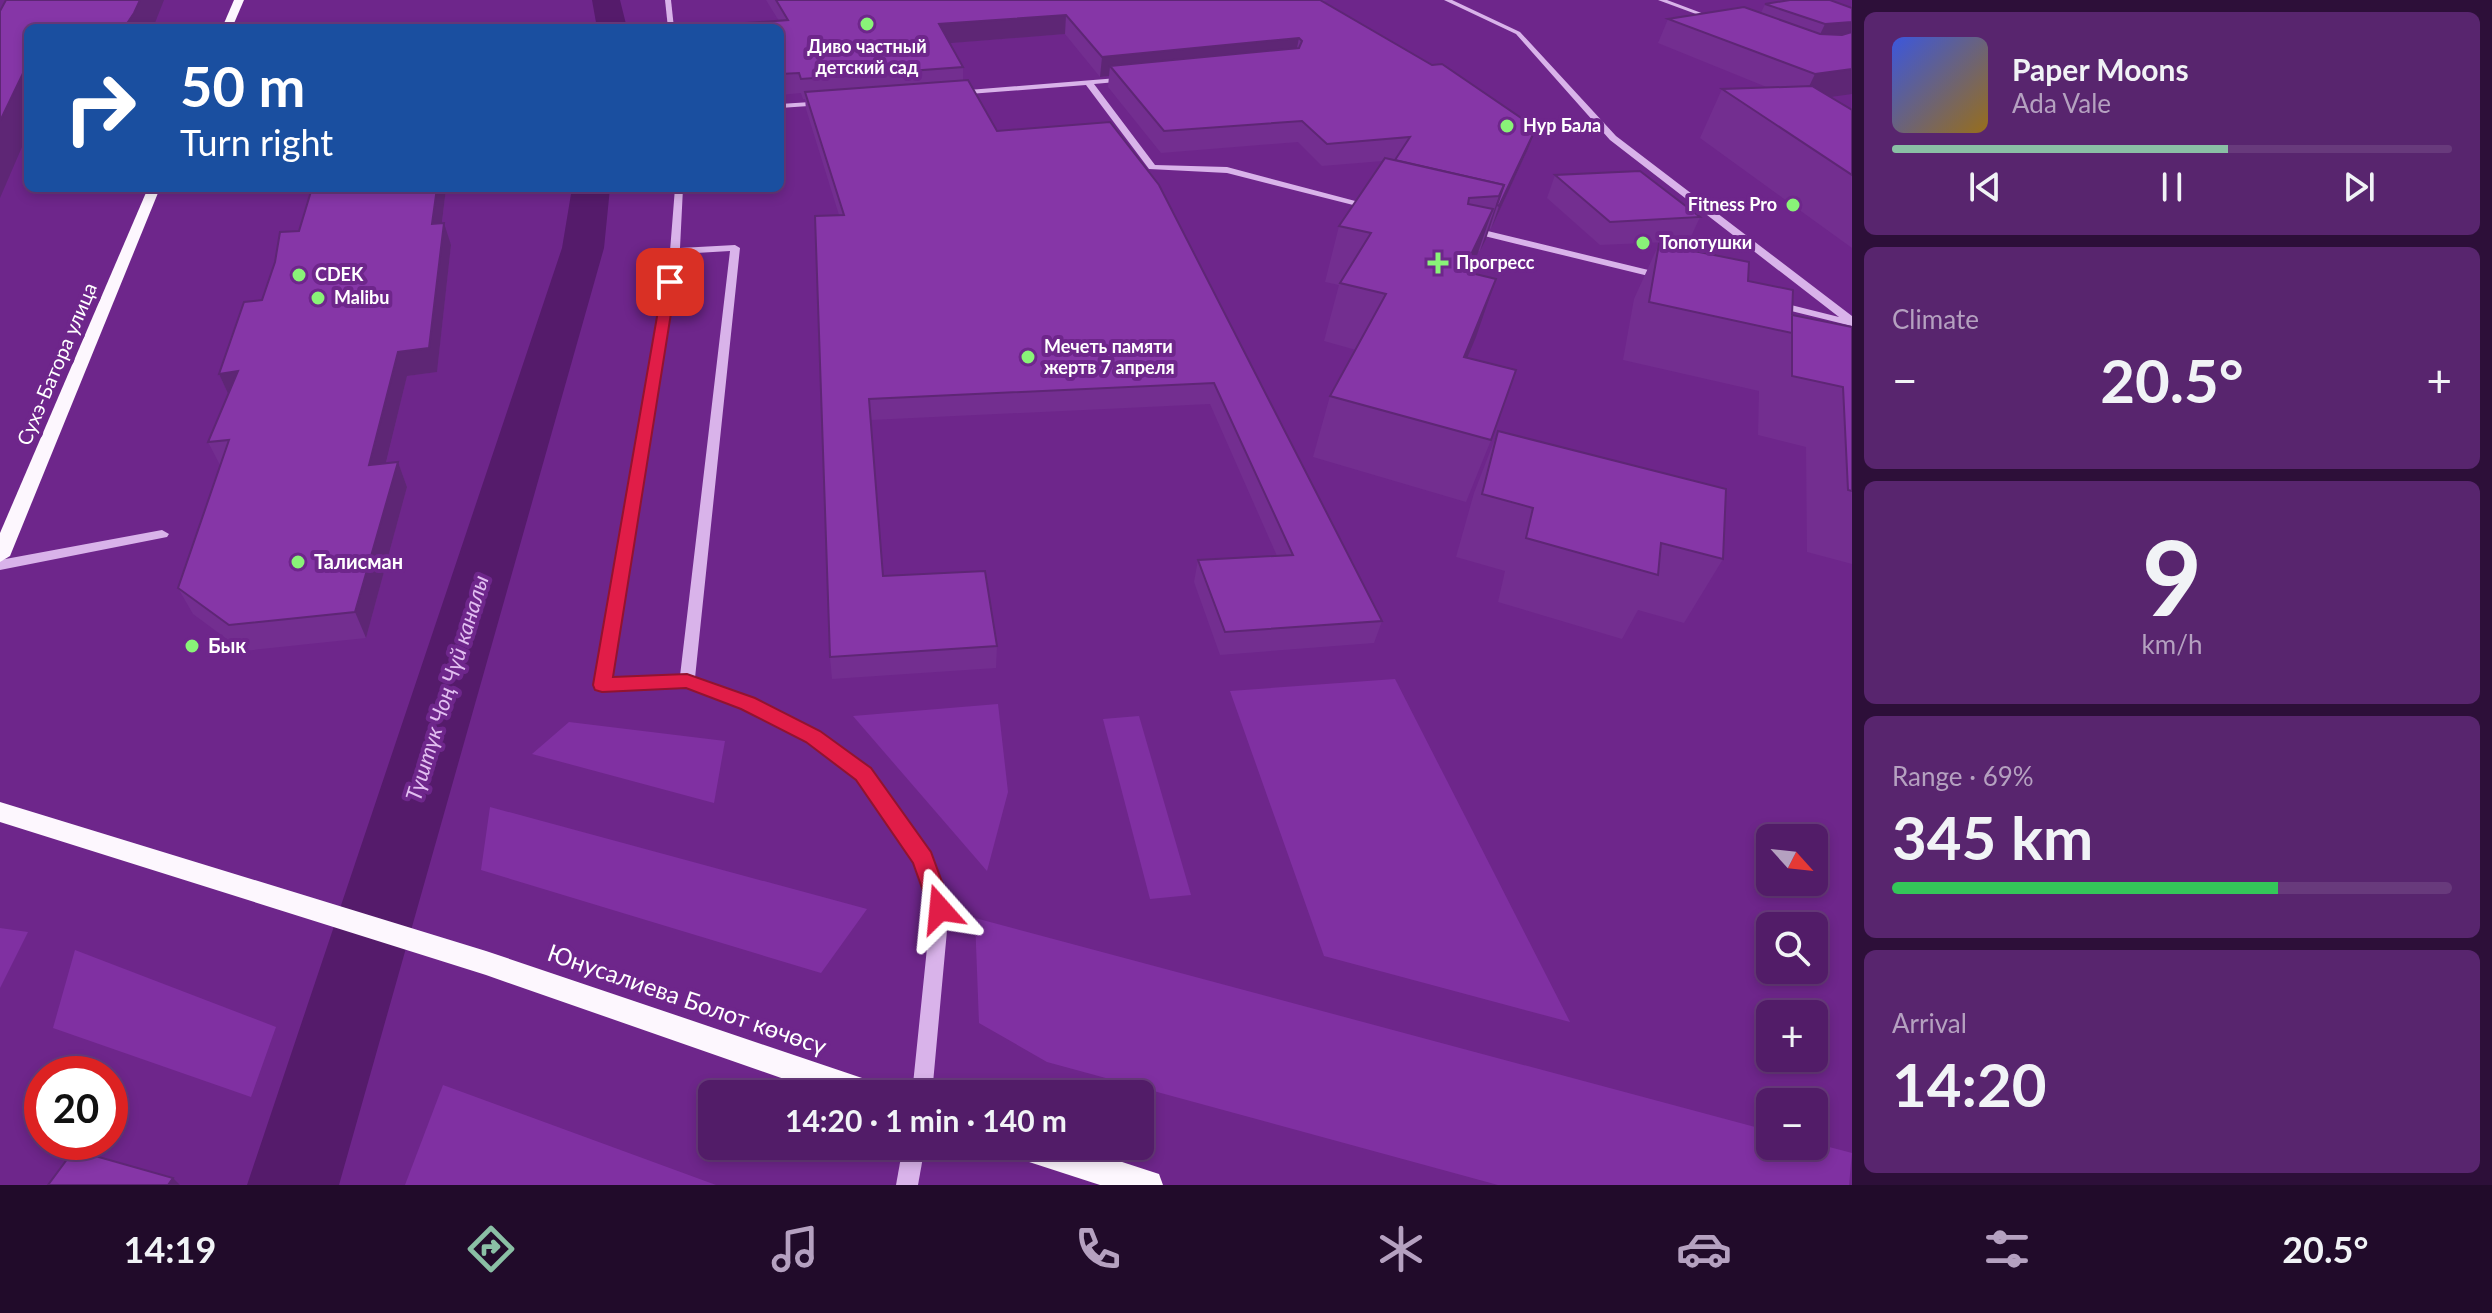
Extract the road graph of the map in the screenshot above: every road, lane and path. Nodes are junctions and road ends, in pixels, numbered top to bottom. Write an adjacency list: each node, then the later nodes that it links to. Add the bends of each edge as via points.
1 (239, 0): 6 (main road)
2 (668, 0): 7 (street)
3 (1447, 0): 20 (street, via 1518,33 1613,138)
4 (1661, 0): 5 (street)
5 (1721, 22)
6 (229, 24)
7 (671, 24)
8 (1136, 78): 9 (street)
9 (1089, 83): 10 (street); 15 (street, via 1152,167 1227,170)
10 (950, 93)
11 (826, 103): 12 (street)
12 (784, 106)
13 (152, 192): 22 (main road, Сухэ-Батора улица)
14 (679, 192): 17 (street)
15 (1383, 209)
16 (1459, 227): 18 (street)
17 (675, 251): 24 (street, via 735,248); 24 (street, via 602,685)
18 (1670, 279)
19 (1761, 301): 20 (street)
20 (1852, 322)
21 (162, 534): 23 (street)
22 (0, 556)
23 (0, 565)
24 (687, 681): 27 (street, via 748,703 800,730 864,774 923,859 940,909)
25 (0, 812): 26 (main road, Юнусалиева Болот көчөсү, via 486,963)
26 (827, 1080)
27 (923, 1080)
28 (911, 1160): 30 (street)
29 (1069, 1160): 31 (main road)
30 (907, 1185)
31 (1148, 1185)

